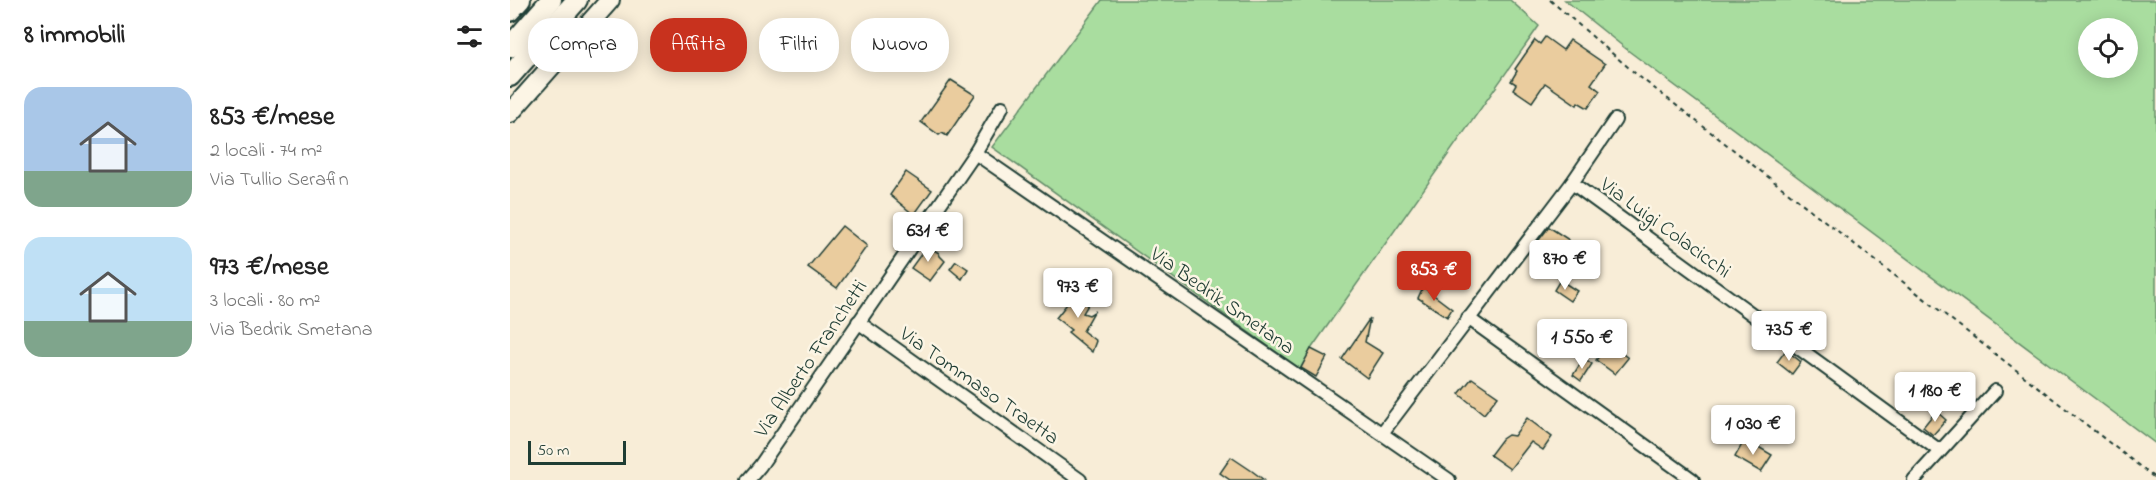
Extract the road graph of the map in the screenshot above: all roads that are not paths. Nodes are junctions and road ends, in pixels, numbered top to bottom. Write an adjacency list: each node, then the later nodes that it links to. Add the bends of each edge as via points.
1 (521, 0): 5 (street)
2 (551, 0): 6 (main road)
3 (577, 0): 7 (main road)
4 (610, 0): 9 (street)
5 (510, 12)
6 (510, 47)
7 (510, 76)
8 (1002, 107): 11 (street, Via Alberto Franchetti)
9 (510, 114)
10 (1615, 120): 12 (street)
11 (975, 153): 14 (street, Via Alberto Franchetti); 16 (street, Via Bedrik Smetana)
12 (1572, 183): 13 (street); 17 (street, Via Luigi Colacicchi)
13 (1468, 318): 16 (street); 21 (street)
14 (858, 322): 18 (street, Via Alberto Franchetti); 19 (street, Via Tommaso Traetta)
15 (1995, 391): 17 (street)
16 (1382, 433): 20 (street, Via Bedrik Smetana)
17 (1940, 451): 22 (street)
18 (748, 480)
19 (1080, 480)
20 (1449, 480)
21 (1693, 480)
22 (1914, 480)

